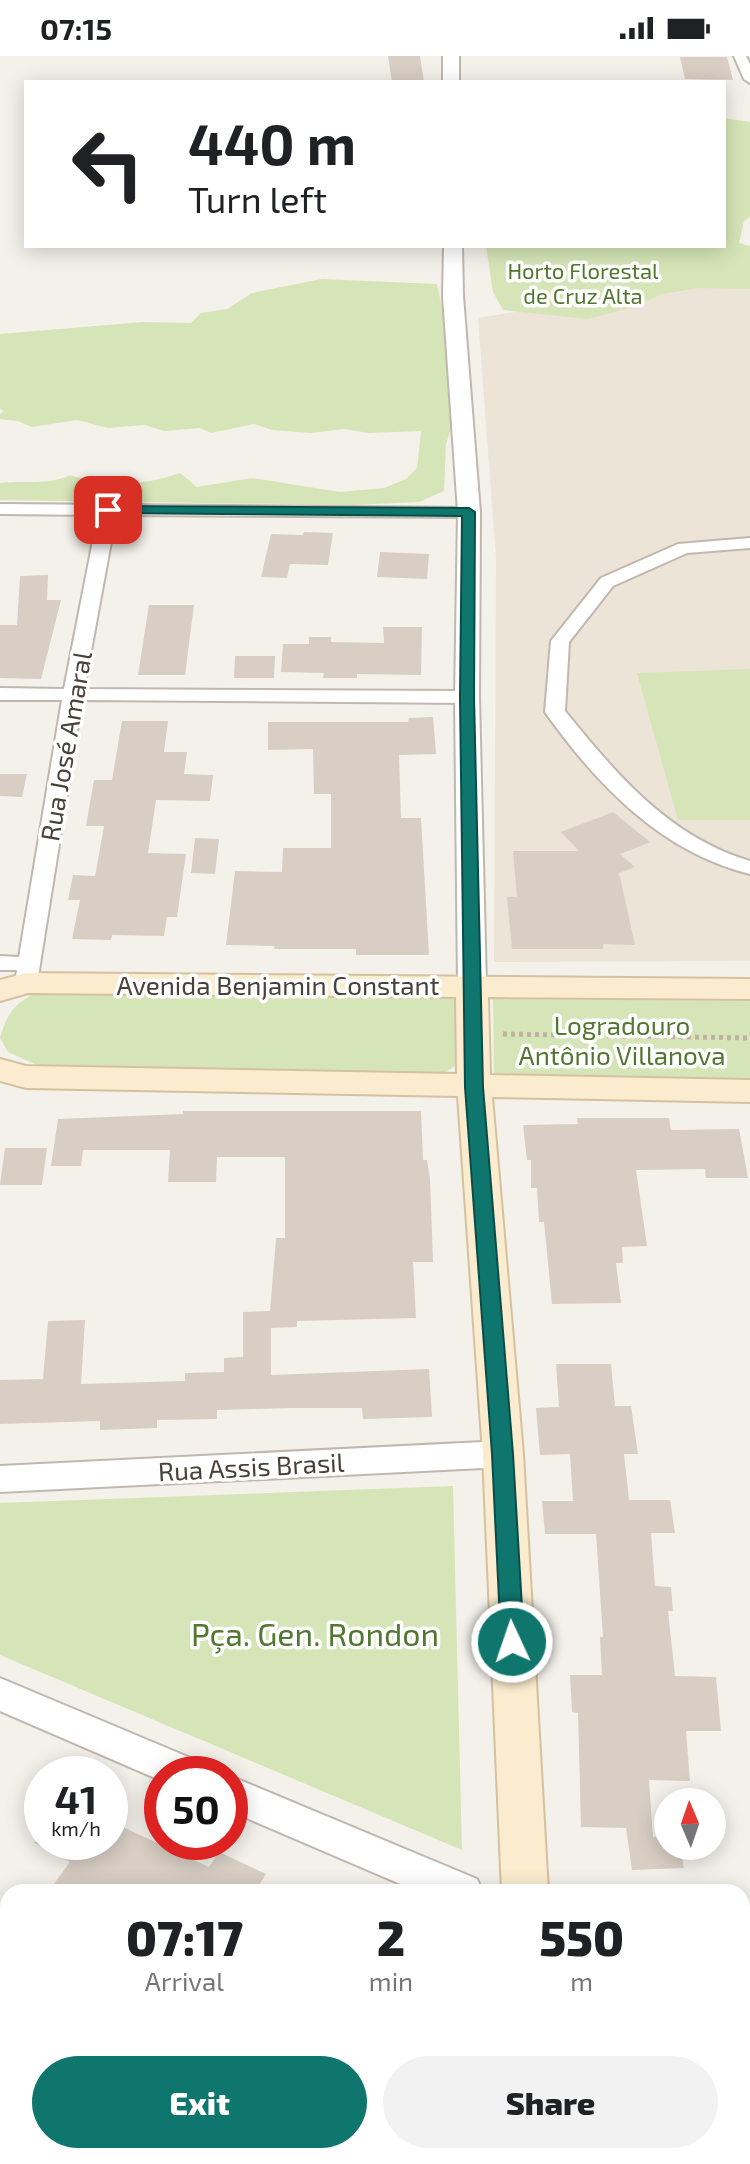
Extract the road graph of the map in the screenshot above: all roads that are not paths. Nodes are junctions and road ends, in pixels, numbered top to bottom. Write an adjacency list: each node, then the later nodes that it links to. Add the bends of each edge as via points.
1 (451, 56): 4 (street)
2 (740, 56): 3 (street)
3 (750, 79)
4 (451, 80)
5 (453, 248): 8 (street)
6 (0, 509): 7 (street)
7 (108, 510): 8 (street); 11 (street, Rua José Amaral)
8 (469, 512): 12 (street)
9 (750, 543): 13 (street, via 684,548 607,582 560,641 555,712 607,777 664,830 722,862)
10 (0, 694): 11 (street)
11 (73, 695): 12 (street); 15 (street, Rua José Amaral)
12 (467, 697): 16 (street)
13 (750, 868)
14 (0, 963): 15 (street)
15 (18, 979): 16 (main road, Avenida Benjamin Constant)
16 (472, 986): 17 (main road, Avenida Benjamin Constant); 19 (main road)
17 (750, 989)
18 (0, 1070): 19 (main road, via 26,1077)
19 (474, 1087): 20 (main road); 21 (main road)
20 (750, 1091)
21 (503, 1454): 22 (street, Rua Assis Brasil); 27 (main road)
22 (0, 1479)
23 (0, 1694): 24 (street)
24 (144, 1756)
25 (248, 1801): 26 (street)
26 (444, 1884)
27 (525, 1884)

